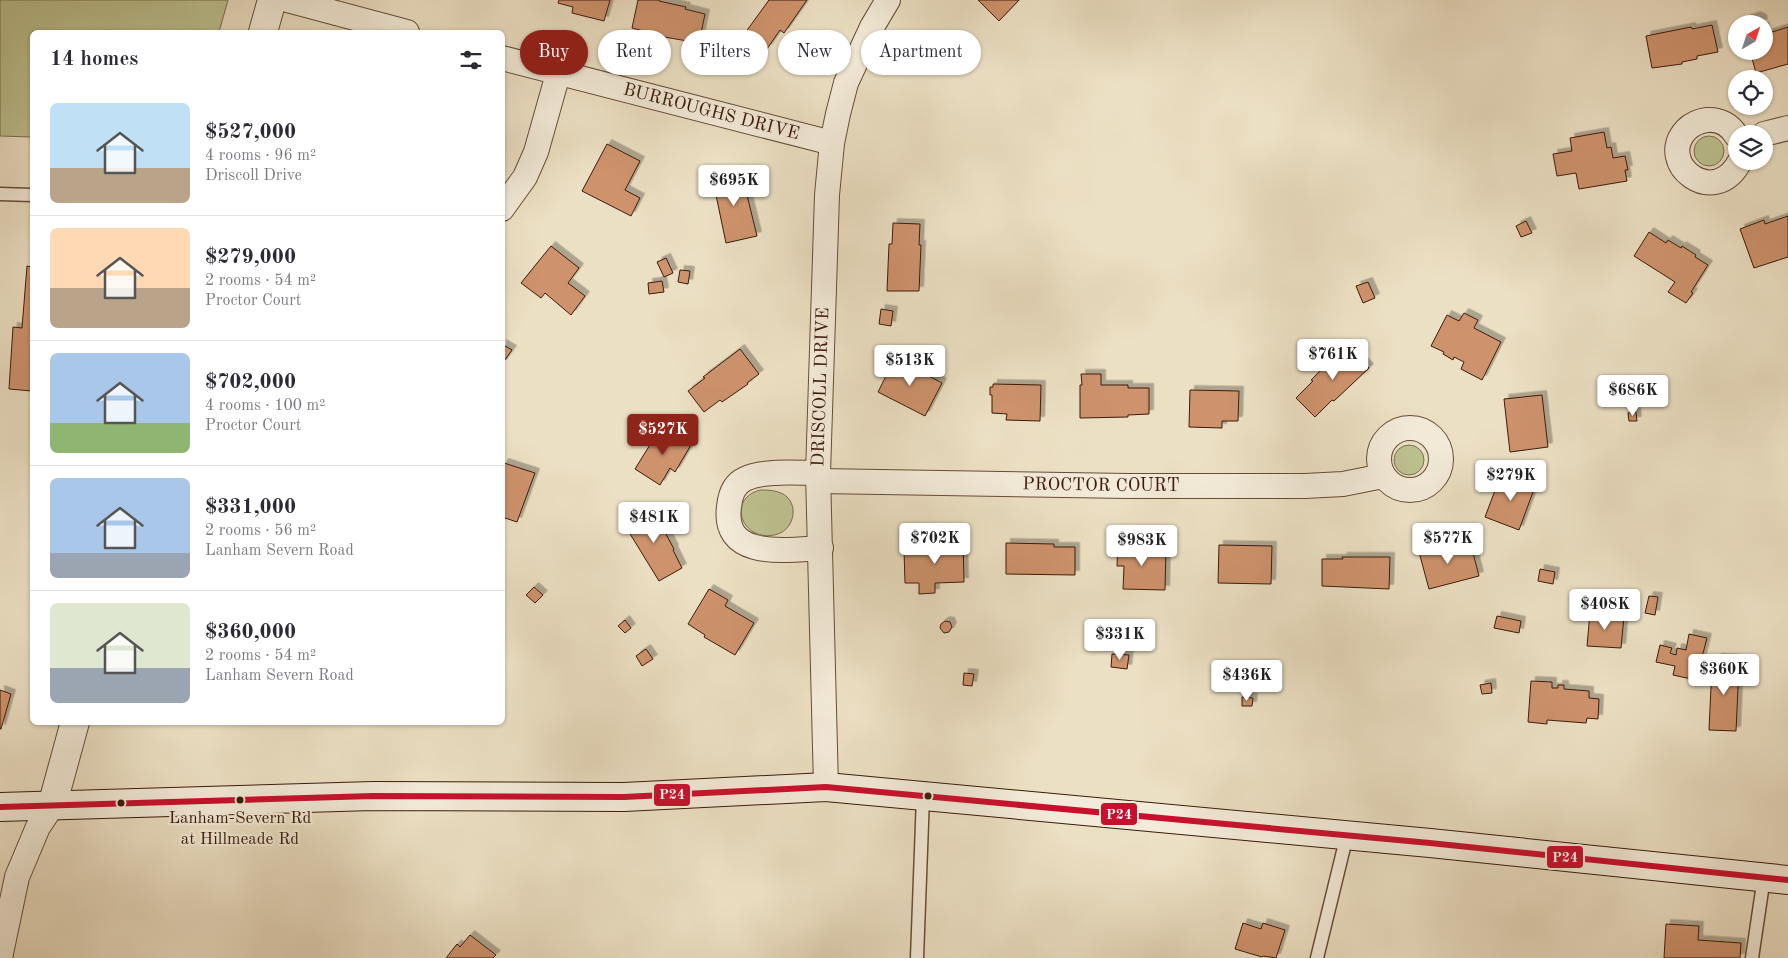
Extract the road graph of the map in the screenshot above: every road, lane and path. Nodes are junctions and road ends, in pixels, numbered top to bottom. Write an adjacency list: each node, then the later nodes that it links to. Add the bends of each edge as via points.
1 (272, 0): 4 (main road)
2 (287, 0): 5 (street)
3 (888, 0): 13 (street, DRISCOLL DRIVE, via 846,83)
4 (264, 30)
5 (400, 30)
6 (505, 59): 7 (street, BURROUGHS DRIVE)
7 (520, 63)
8 (558, 75): 17 (street, via 536,152 525,177)
9 (562, 75): 13 (street, BURROUGHS DRIVE)
10 (1728, 126): 14 (street, via 1708,120 1689,127 1679,143 1678,154 1687,173 1705,183 1726,178)
11 (1788, 128): 12 (street)
12 (1773, 132)
13 (832, 143): 19 (street, DRISCOLL DRIVE, via 827,195)
14 (1735, 170)
15 (0, 194): 16 (lane)
16 (30, 195)
17 (505, 205)
18 (1383, 476): 19 (street, PROCTOR COURT, via 1343,484 1306,486 1129,486)
19 (819, 477): 20 (street, DRISCOLL DRIVE); 20 (street, via 767,474 744,479 735,486 728,514 730,528 737,538 752,547 785,550)
20 (821, 548): 22 (street, DRISCOLL DRIVE)
21 (74, 725): 24 (main road)
22 (826, 787): 23 (main road); 24 (main road, via 624,797 373,796)
23 (923, 796): 26 (main road); 29 (lane)
24 (52, 806): 25 (main road); 28 (street, via 38,828 17,877)
25 (0, 807)
26 (1347, 835): 27 (main road); 30 (lane)
27 (1776, 878): 31 (lane)
28 (0, 958)
29 (917, 958)
30 (1317, 958)
31 (1752, 958)

